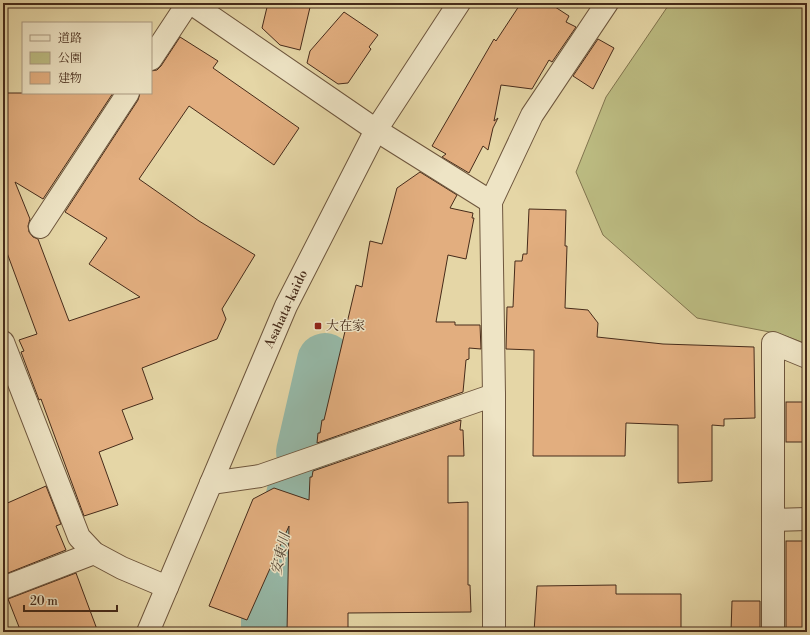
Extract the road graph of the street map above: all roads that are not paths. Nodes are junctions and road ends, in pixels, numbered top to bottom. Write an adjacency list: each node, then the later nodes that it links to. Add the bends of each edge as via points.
1 (189, 3): 4 (street); 6 (street)
2 (459, 3): 6 (street, Asahata-kaido)
3 (607, 3): 7 (street, via 532,115)
4 (152, 58)
5 (127, 94): 8 (street)
6 (376, 130): 7 (street); 12 (street, Asahata-kaido, via 286,306)
7 (491, 202): 11 (street)
8 (40, 226)
9 (3, 342): 15 (street, via 79,537)
10 (807, 357): 14 (street, via 773,343)
11 (494, 395): 12 (street, via 260,476); 19 (street)
12 (211, 483): 16 (street, Asahata-kaido)
13 (807, 519): 14 (street)
14 (773, 520): 20 (street)
15 (94, 552): 16 (street, via 122,568); 17 (street)
16 (167, 587): 18 (street, Asahata-kaido)
17 (3, 588)
18 (148, 632)
19 (494, 632)
20 (773, 632)

